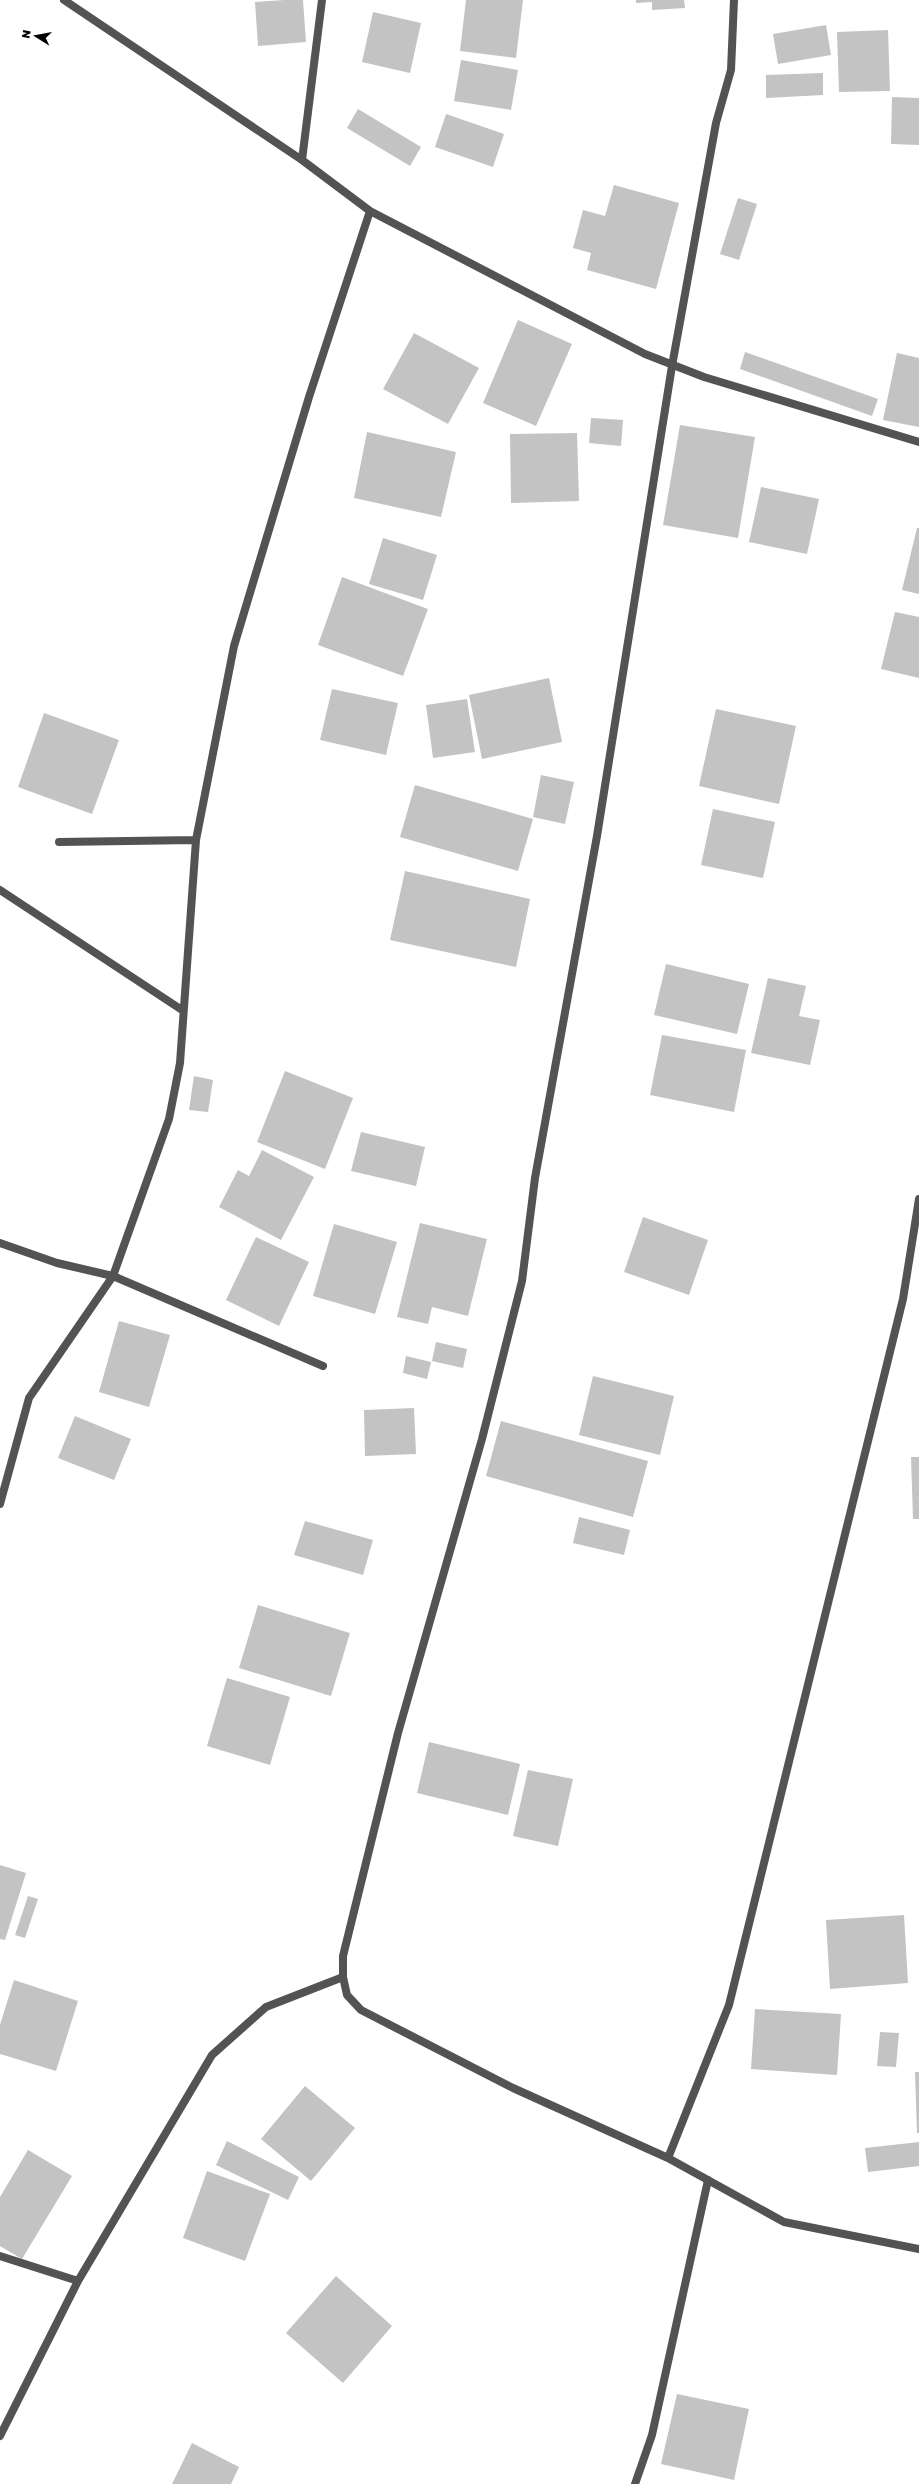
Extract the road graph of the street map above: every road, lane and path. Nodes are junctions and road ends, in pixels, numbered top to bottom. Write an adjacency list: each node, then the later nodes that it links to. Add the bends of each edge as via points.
1 (64, 0): 4 (street)
2 (322, 0): 4 (street)
3 (734, 0): 6 (street, via 731,70 716,123)
4 (302, 160): 5 (street)
5 (370, 211): 6 (street, via 644,354); 8 (street, via 309,397 234,646)
6 (672, 366): 7 (street); 17 (street, via 596,836 535,1178 522,1281 482,1439 398,1733 343,1956)
7 (919, 442)
8 (196, 840): 9 (street); 11 (street)
9 (59, 842)
10 (0, 890): 11 (street)
11 (182, 1010): 14 (street, via 180,1063 169,1119)
12 (919, 1199): 18 (street, via 903,1299 729,2005)
13 (0, 1242): 14 (street, via 57,1263)
14 (113, 1276): 15 (street); 16 (street, via 29,1398)
15 (323, 1366)
16 (0, 1504)
17 (343, 1977): 18 (street, via 347,1995 361,2010 513,2088); 22 (street, via 266,2007 212,2055)
18 (668, 2158): 19 (street)
19 (708, 2180): 20 (street, via 784,2222); 24 (street, via 652,2435)
20 (919, 2249)
21 (0, 2256): 22 (street)
22 (78, 2281): 23 (street)
23 (0, 2436)
24 (635, 2484)

